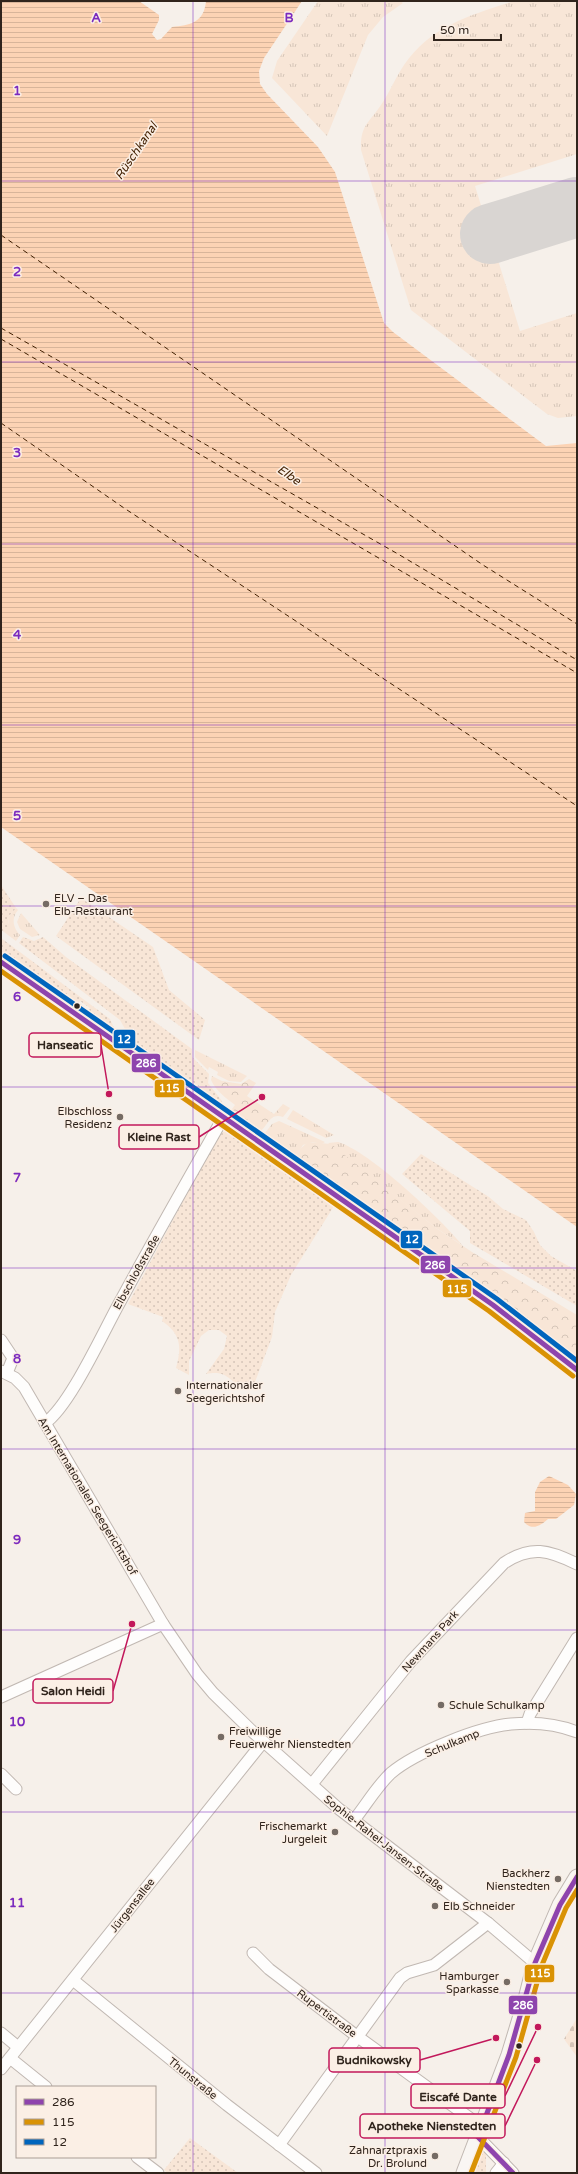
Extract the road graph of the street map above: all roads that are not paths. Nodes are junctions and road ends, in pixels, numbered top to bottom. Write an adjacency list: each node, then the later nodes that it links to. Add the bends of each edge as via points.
1 (1, 962): 2 (main road)
2 (223, 1118): 4 (main road, via 493,1305); 6 (street, Elbschloßstraße, via 75,1384 54,1416)
3 (1, 1340): 5 (street, via 13,1358)
4 (577, 1370)
5 (4, 1372): 6 (street, Am Internationalen Seegerichtshof, via 24,1387)
6 (45, 1423): 8 (street, Am Internationalen Seegerichtshof)
7 (577, 1564): 15 (street, Newmans Park, via 560,1555 543,1551 517,1555 504,1563 420,1650)
8 (163, 1624): 10 (street); 13 (street, Sophie-Rahel-Jansen-Straße, via 204,1684)
9 (577, 1638): 11 (street)
10 (1, 1698)
11 (527, 1723): 12 (street, Schulkamp, via 563,1726); 17 (street, Schulkamp, via 498,1726 455,1740 405,1764 386,1778)
12 (577, 1732)
13 (263, 1742): 15 (street, Sophie-Rahel-Jansen-Straße); 22 (street, Jürgensallee)
14 (1, 1774): 16 (street)
15 (312, 1784): 17 (street, Sophie-Rahel-Jansen-Straße)
16 (16, 1789)
17 (354, 1820): 19 (street, Sophie-Rahel-Jansen-Straße)
18 (577, 1877): 21 (main road, via 560,1905)
19 (488, 1923): 21 (street, Sophie-Rahel-Jansen-Straße); 24 (street, via 434,1965 403,1975)
20 (253, 1953): 24 (street, Rupertistraße, via 269,1969)
21 (534, 1963): 29 (main road, via 512,2044)
22 (73, 1980): 25 (street, Jürgensallee); 30 (street, Thunstraße, via 202,2086)
23 (1, 2033): 25 (street)
24 (358, 2037): 29 (street, Rupertistraße); 30 (street)
25 (18, 2047): 26 (street, Jürgensallee)
26 (10, 2058): 27 (street, Jürgensallee); 28 (street)
27 (1, 2069)
28 (45, 2086)
29 (480, 2132): 32 (street, Rupertistraße); 35 (main road)
30 (279, 2145): 34 (street, Thunstraße)
31 (138, 2158): 33 (street)
32 (504, 2163): 36 (street); 37 (street, Rupertistraße)
33 (158, 2173)
34 (316, 2173)
35 (464, 2173)
36 (496, 2173)
37 (513, 2173)

